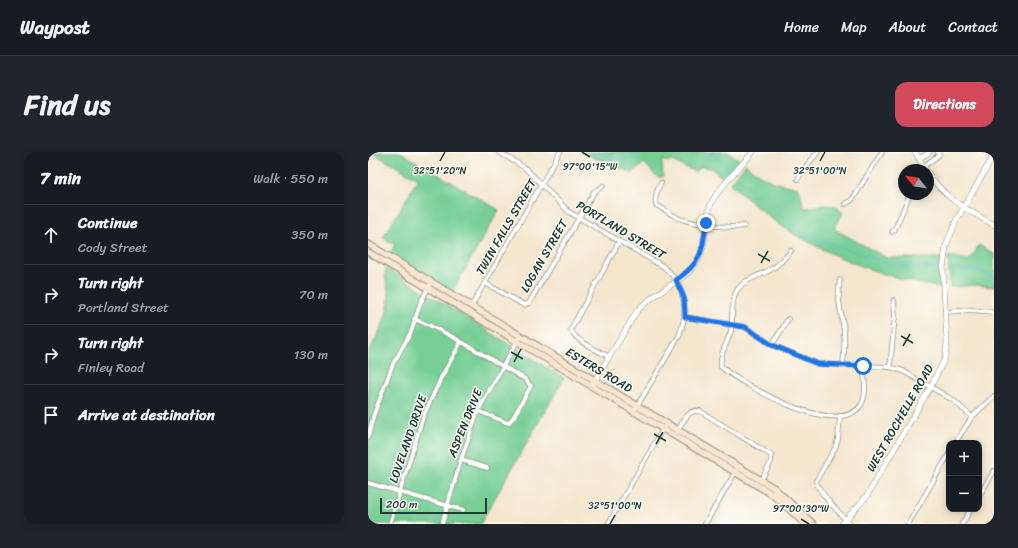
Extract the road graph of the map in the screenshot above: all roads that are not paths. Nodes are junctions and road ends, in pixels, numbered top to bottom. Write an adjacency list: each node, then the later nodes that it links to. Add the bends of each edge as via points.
1 (499, 152): 16 (street, PORTLAND STREET, via 525,168)
2 (560, 152): 16 (street, TWIN FALLS STREET)
3 (753, 152): 22 (street, via 711,204)
4 (818, 152): 13 (street)
5 (882, 152): 19 (street, via 852,200)
6 (915, 152): 10 (street)
7 (930, 152): 10 (street)
8 (938, 152): 12 (street, via 939,155)
9 (994, 155): 20 (street, WEST ROCHELLE ROAD)
10 (919, 159): 11 (street)
11 (922, 164)
12 (932, 164)
13 (798, 179)
14 (934, 182): 20 (street, via 941,191)
15 (661, 183): 22 (street, via 656,205 680,218)
16 (543, 185): 21 (street, PORTLAND STREET); 32 (street, TWIN FALLS STREET)
17 (603, 186): 21 (street, via 594,192)
18 (907, 200): 25 (street)
19 (844, 204)
20 (963, 207): 23 (street); 36 (street, WEST ROCHELLE ROAD, via 946,246 943,269)
21 (578, 218): 26 (street, PORTLAND STREET); 32 (street, LOGAN STREET, via 529,303 526,305)
22 (706, 223): 24 (street, via 735,228); 30 (street, via 701,255 693,268)
23 (994, 225)
24 (744, 226)
25 (892, 232)
26 (620, 242): 30 (street, PORTLAND STREET, via 664,267); 45 (street, via 571,329 576,338)
27 (368, 244): 33 (main road, ESTERS ROAD)
28 (791, 251): 41 (street, via 781,263 742,284 734,299)
29 (368, 252): 33 (main road, ESTERS ROAD)
30 (676, 280): 38 (street, PORTLAND STREET, via 684,298); 45 (street, via 644,302)
31 (840, 280): 46 (street, via 838,290 844,331)
32 (485, 283): 35 (street, TWIN FALLS STREET)
33 (430, 285): 35 (main road, ESTERS ROAD); 39 (street)
34 (894, 300): 49 (street, via 896,316)
35 (470, 309): 42 (main road, ESTERS ROAD)
36 (946, 312): 37 (street); 51 (street, WEST ROCHELLE ROAD, via 945,358)
37 (994, 312)
38 (685, 317): 41 (street); 53 (street, PORTLAND STREET, via 679,336)
39 (414, 318): 43 (street); 59 (street, via 411,332 388,376)
40 (788, 319): 44 (street)
41 (732, 324): 44 (street, via 753,331); 55 (street, via 721,358 721,366 773,399 807,412)
42 (519, 339): 48 (street, ASPEN DRIVE); 50 (main road, ESTERS ROAD)
43 (461, 342): 48 (street); 69 (street, LOVELAND DRIVE, via 430,401)
44 (772, 345): 46 (street, via 818,364)
45 (609, 357): 50 (street)
46 (843, 366): 47 (street)
47 (863, 366): 49 (street); 55 (street, via 863,400 856,411)
48 (502, 367): 54 (street, ASPEN DRIVE); 54 (street, via 531,386 508,423)
49 (890, 368): 51 (street, via 903,371)
50 (593, 383): 53 (main road, ESTERS ROAD)
51 (931, 386): 56 (street, via 953,400); 73 (street, WEST ROCHELLE ROAD, via 866,497)
52 (994, 396): 56 (street)
53 (635, 408): 57 (main road, ESTERS ROAD)
54 (478, 411): 62 (street, ASPEN DRIVE)
55 (840, 416): 73 (street, via 835,448 816,481 822,493)
56 (972, 417): 60 (street)
57 (665, 426): 58 (main road, ESTERS ROAD); 77 (street)
58 (676, 433): 64 (main road, ESTERS ROAD); 66 (street, via 689,413 700,411 771,455 771,462)
59 (368, 437)
60 (957, 440)
61 (946, 459): 74 (street)
62 (461, 460): 63 (street); 70 (street, ASPEN DRIVE)
63 (487, 468)
64 (737, 469): 66 (main road, ESTERS ROAD); 78 (street); 79 (main road, ESTERS ROAD, via 783,502)
65 (994, 471): 68 (street)
66 (760, 480): 80 (main road, ESTERS ROAD, via 781,493)
67 (368, 482): 69 (street)
68 (982, 491)
69 (401, 492): 70 (street); 75 (street, LOVELAND DRIVE)
70 (447, 506): 71 (street); 76 (street, ASPEN DRIVE)
71 (463, 510)
72 (969, 512): 81 (street)
73 (846, 523)
74 (910, 523)
75 (390, 524)
76 (442, 524)
77 (608, 524)
78 (705, 524)
79 (804, 524)
80 (813, 524)
81 (962, 524)

